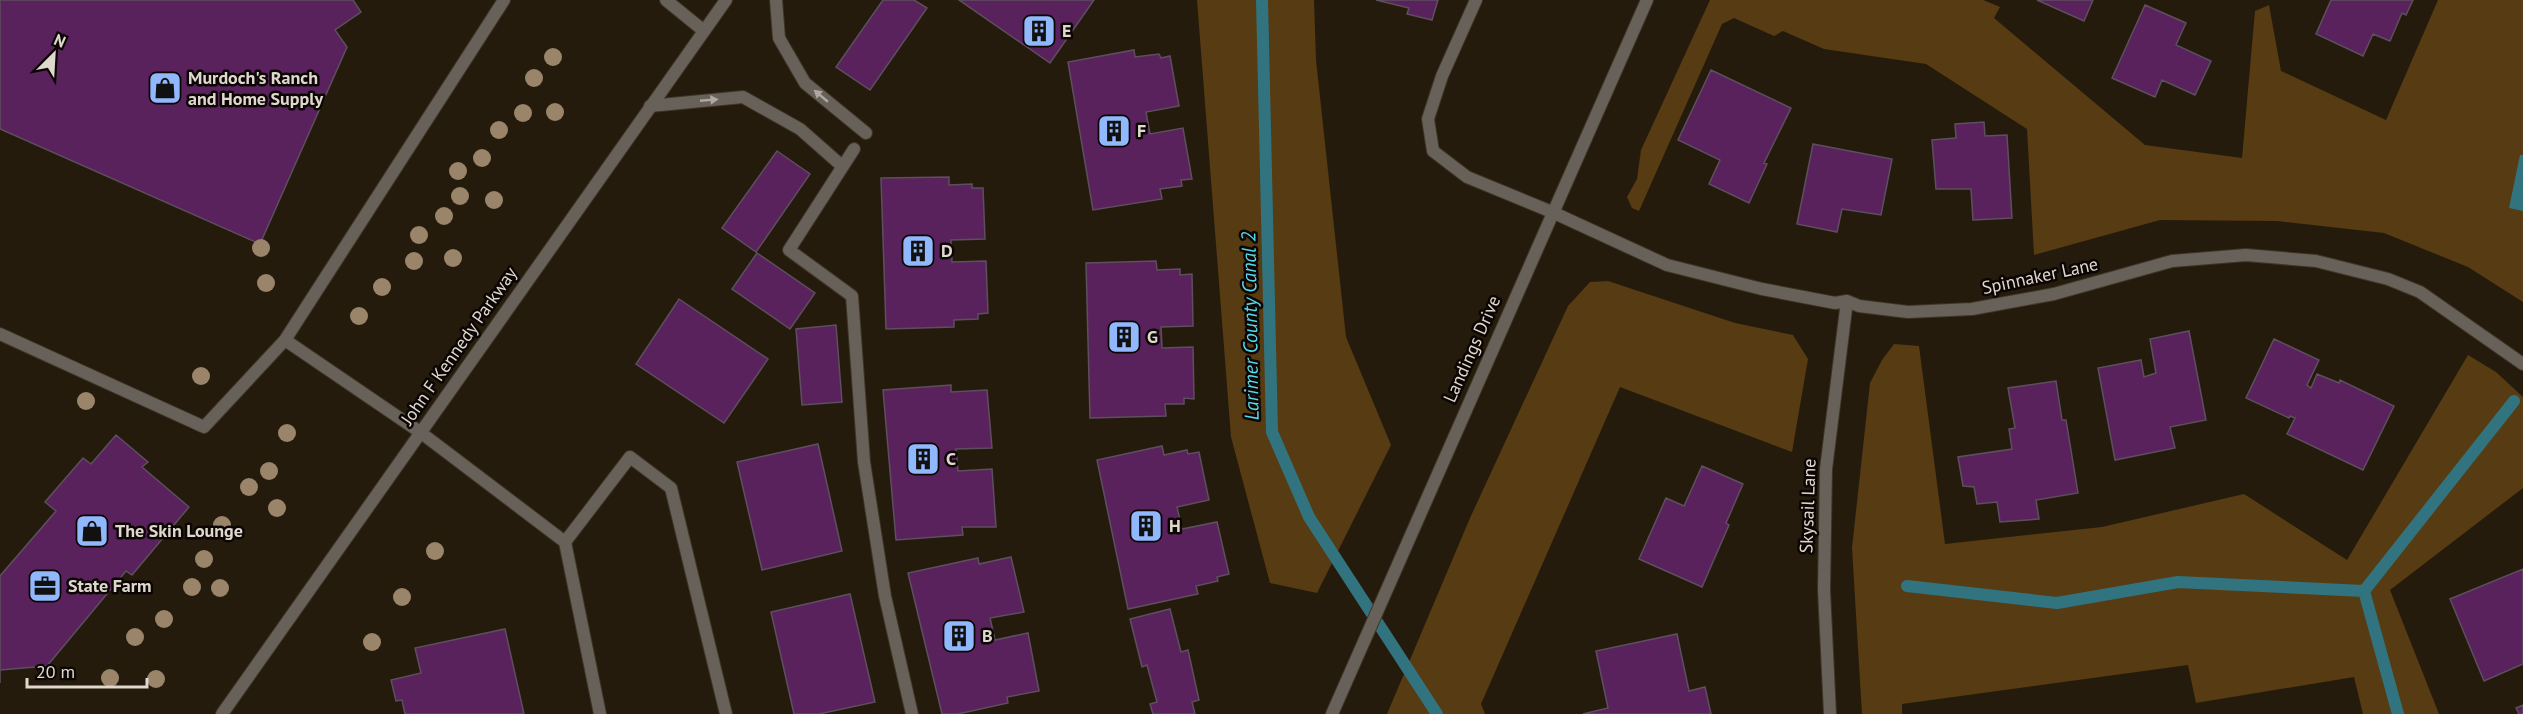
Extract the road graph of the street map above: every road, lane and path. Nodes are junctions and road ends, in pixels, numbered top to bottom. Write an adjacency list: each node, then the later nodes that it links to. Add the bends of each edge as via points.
1 (504, 0): 15 (street)
2 (666, 0): 7 (street)
3 (726, 0): 7 (street, John F Kennedy Parkway)
4 (776, 0): 9 (street, one-way to 4, via 805,83 779,38)
5 (1476, 0): 12 (street, Spinnaker Lane, via 1442,76 1428,119 1433,151 1467,177)
6 (1647, 0): 12 (street, Landings Drive)
7 (704, 30): 8 (street, John F Kennedy Parkway)
8 (650, 106): 11 (street, one-way to 11, via 743,97 800,129); 17 (street, John F Kennedy Parkway)
9 (866, 133)
10 (854, 149): 11 (street)
11 (842, 166): 22 (street, via 789,249 852,296 864,462 885,596)
12 (1552, 212): 13 (street, Spinnaker Lane, via 1667,265 1834,303); 23 (street, Landings Drive)
13 (1847, 300): 16 (street, Spinnaker Lane, via 1859,306 1908,312 1972,309 2054,294 2172,261 2246,255 2316,261 2388,279 2420,292); 24 (street, Skysail Lane, via 1826,469 1824,590)
14 (0, 334): 15 (street, via 204,427)
15 (285, 340): 17 (street)
16 (2523, 364)
17 (420, 432): 18 (street); 19 (street, John F Kennedy Parkway)
18 (565, 542): 20 (street); 21 (street, via 630,457 671,488)
19 (222, 714)
20 (600, 714)
21 (726, 714)
22 (912, 714)
23 (1332, 714)
24 (1830, 714)

